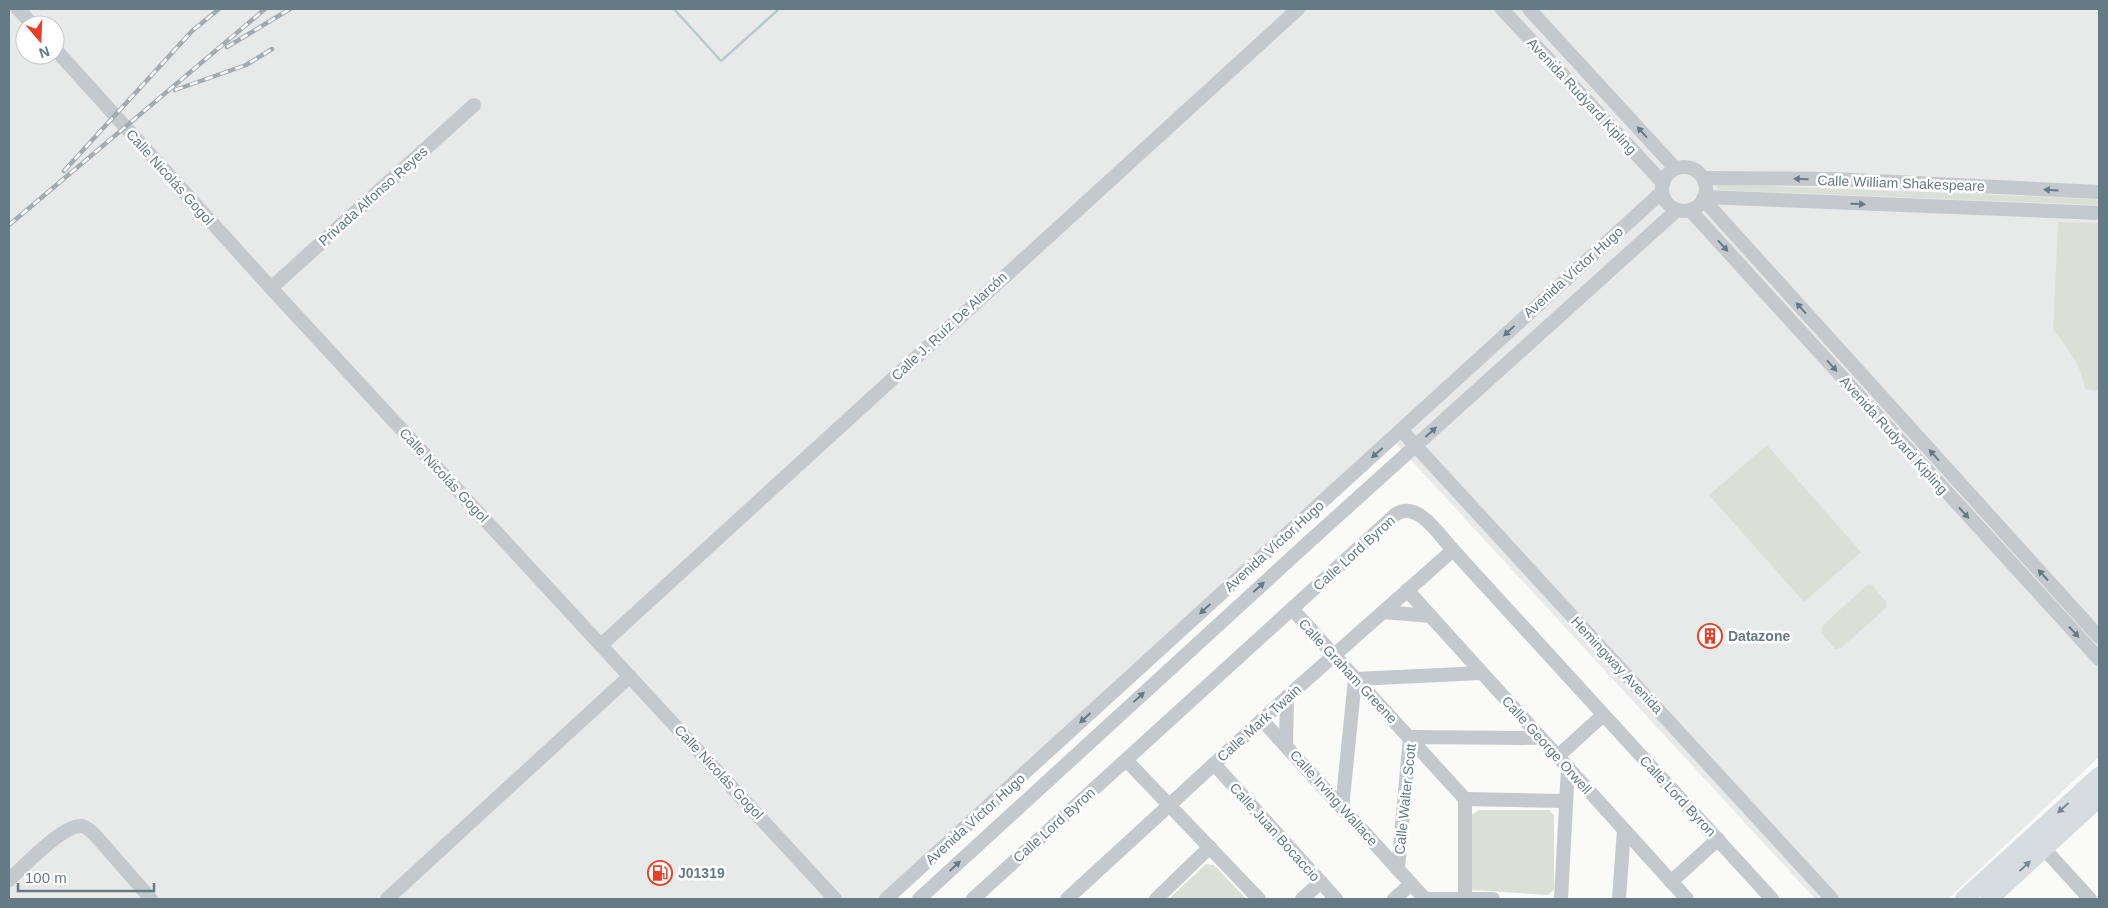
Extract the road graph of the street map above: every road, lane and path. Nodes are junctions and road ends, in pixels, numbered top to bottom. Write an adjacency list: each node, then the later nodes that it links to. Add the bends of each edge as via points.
1 (1298, 9): 24 (street, Calle J. Ruíz De Alarcón)
2 (1502, 9): 8 (street, Avenida Rudyard Kipling)
3 (1529, 9): 6 (street, Avenida Rudyard Kipling, one-way to 3)
4 (65, 60): 13 (street, Calle Nicolás Gogol)
5 (474, 105): 13 (street, Privada Alfonso Reyes)
6 (1675, 168): 7 (street, via 1693,168); 8 (street)
7 (1703, 178): 9 (street, Calle William Shakespeare, one-way to 7, via 1835,179); 10 (street)
8 (1662, 187): 11 (street, via 1667,203); 14 (street, Avenida Víctor Hugo, one-way to 14)
9 (2099, 192)
10 (1704, 198): 11 (street); 12 (street, Calle William Shakespeare, one-way to 12); 23 (street, Avenida Rudyard Kipling, one-way to 10)
11 (1684, 210): 15 (street, Avenida Víctor Hugo); 26 (street, Avenida Rudyard Kipling, one-way to 26)
12 (2099, 213)
13 (271, 288): 24 (street, Calle Nicolás Gogol)
14 (1490, 348): 15 (street); 16 (street, Avenida Víctor Hugo)
15 (1506, 364): 17 (street, Avenida Víctor Hugo, one-way to 15)
16 (1402, 431): 17 (street, Hemingway Avenida); 62 (street, Avenida Víctor Hugo, one-way to 62)
17 (1415, 446): 63 (street, Avenida Víctor Hugo, one-way to 17); 75 (street, Hemingway Avenida)
18 (1453, 550): 19 (street, Calle Mark Twain); 20 (street, Calle Lord Byron, via 1417,513 1400,511); 31 (street, Calle Lord Byron)
19 (1407, 590): 21 (street, Calle Mark Twain); 22 (street, Calle George Orwell)
20 (1292, 609): 25 (street, Calle Graham Greene); 37 (street, Calle Lord Byron)
21 (1383, 612): 22 (street); 25 (street, Calle Mark Twain)
22 (1430, 616): 27 (street, Calle George Orwell)
23 (2099, 637)
24 (601, 645): 28 (street, Calle Nicolás Gogol)
25 (1333, 656): 29 (street, Calle Graham Greene); 30 (street, Calle Mark Twain)
26 (2099, 659)
27 (1482, 674): 29 (street); 34 (street, Calle George Orwell)
28 (630, 676): 60 (street); 61 (street, Calle Nicolás Gogol)
29 (1355, 678): 33 (street, Calle Graham Greene); 45 (street)
30 (1287, 697): 32 (street, Calle Mark Twain); 35 (street)
31 (1602, 716): 36 (street); 47 (street, Calle Lord Byron)
32 (1262, 720): 35 (street, Calle Irving Wallace); 38 (street, Calle Mark Twain)
33 (1410, 737): 34 (street, Calle Walter Scott); 41 (street, Calle Graham Greene); 50 (street, Calle Walter Scott)
34 (1541, 738): 36 (street, Calle George Orwell)
35 (1286, 745): 45 (street, Calle Irving Wallace)
36 (1558, 756): 39 (street, Calle George Orwell)
37 (1126, 760): 43 (street); 56 (street, Calle Lord Byron)
38 (1214, 764): 43 (street, Calle Mark Twain); 52 (street, Calle Juan Bocaccio)
39 (1568, 768): 42 (street); 46 (street, Calle George Orwell)
40 (2099, 776): 48 (main road, one-way to 48)
41 (1465, 799): 42 (street); 57 (street)
42 (1564, 801): 72 (street)
43 (1170, 805): 49 (street); 64 (street, Calle Mark Twain)
44 (2097, 805): 48 (main road)
45 (1342, 808): 50 (street, Calle Irving Wallace)
46 (1624, 830): 53 (street, Calle George Orwell); 73 (street)
47 (1718, 839): 53 (street); 74 (street, Calle Lord Byron)
48 (2038, 842): 55 (main road, one-way to 48); 76 (main road); 77 (street)
49 (1210, 847): 65 (street); 66 (street)
50 (1398, 869): 54 (street, Calle Irving Wallace)
51 (9, 880): 59 (street, via 62,832 81,826 95,835)
52 (1320, 882): 67 (street); 68 (street, Calle Juan Bocaccio)
53 (1671, 882): 58 (street, Calle George Orwell)
54 (1411, 884): 69 (street); 70 (street, Calle Irving Wallace)
55 (1999, 896)
56 (976, 898)
57 (1464, 898): 70 (street); 71 (street)
58 (1685, 898)
59 (151, 899)
60 (387, 899)
61 (835, 899)
62 (886, 899)
63 (919, 899)
64 (1067, 899)
65 (1156, 899)
66 (1258, 899)
67 (1302, 899)
68 (1336, 899)
69 (1394, 899)
70 (1425, 899)
71 (1493, 899)
72 (1561, 899)
73 (1619, 899)
74 (1772, 899)
75 (1832, 899)
76 (1964, 899)
77 (2090, 899)

